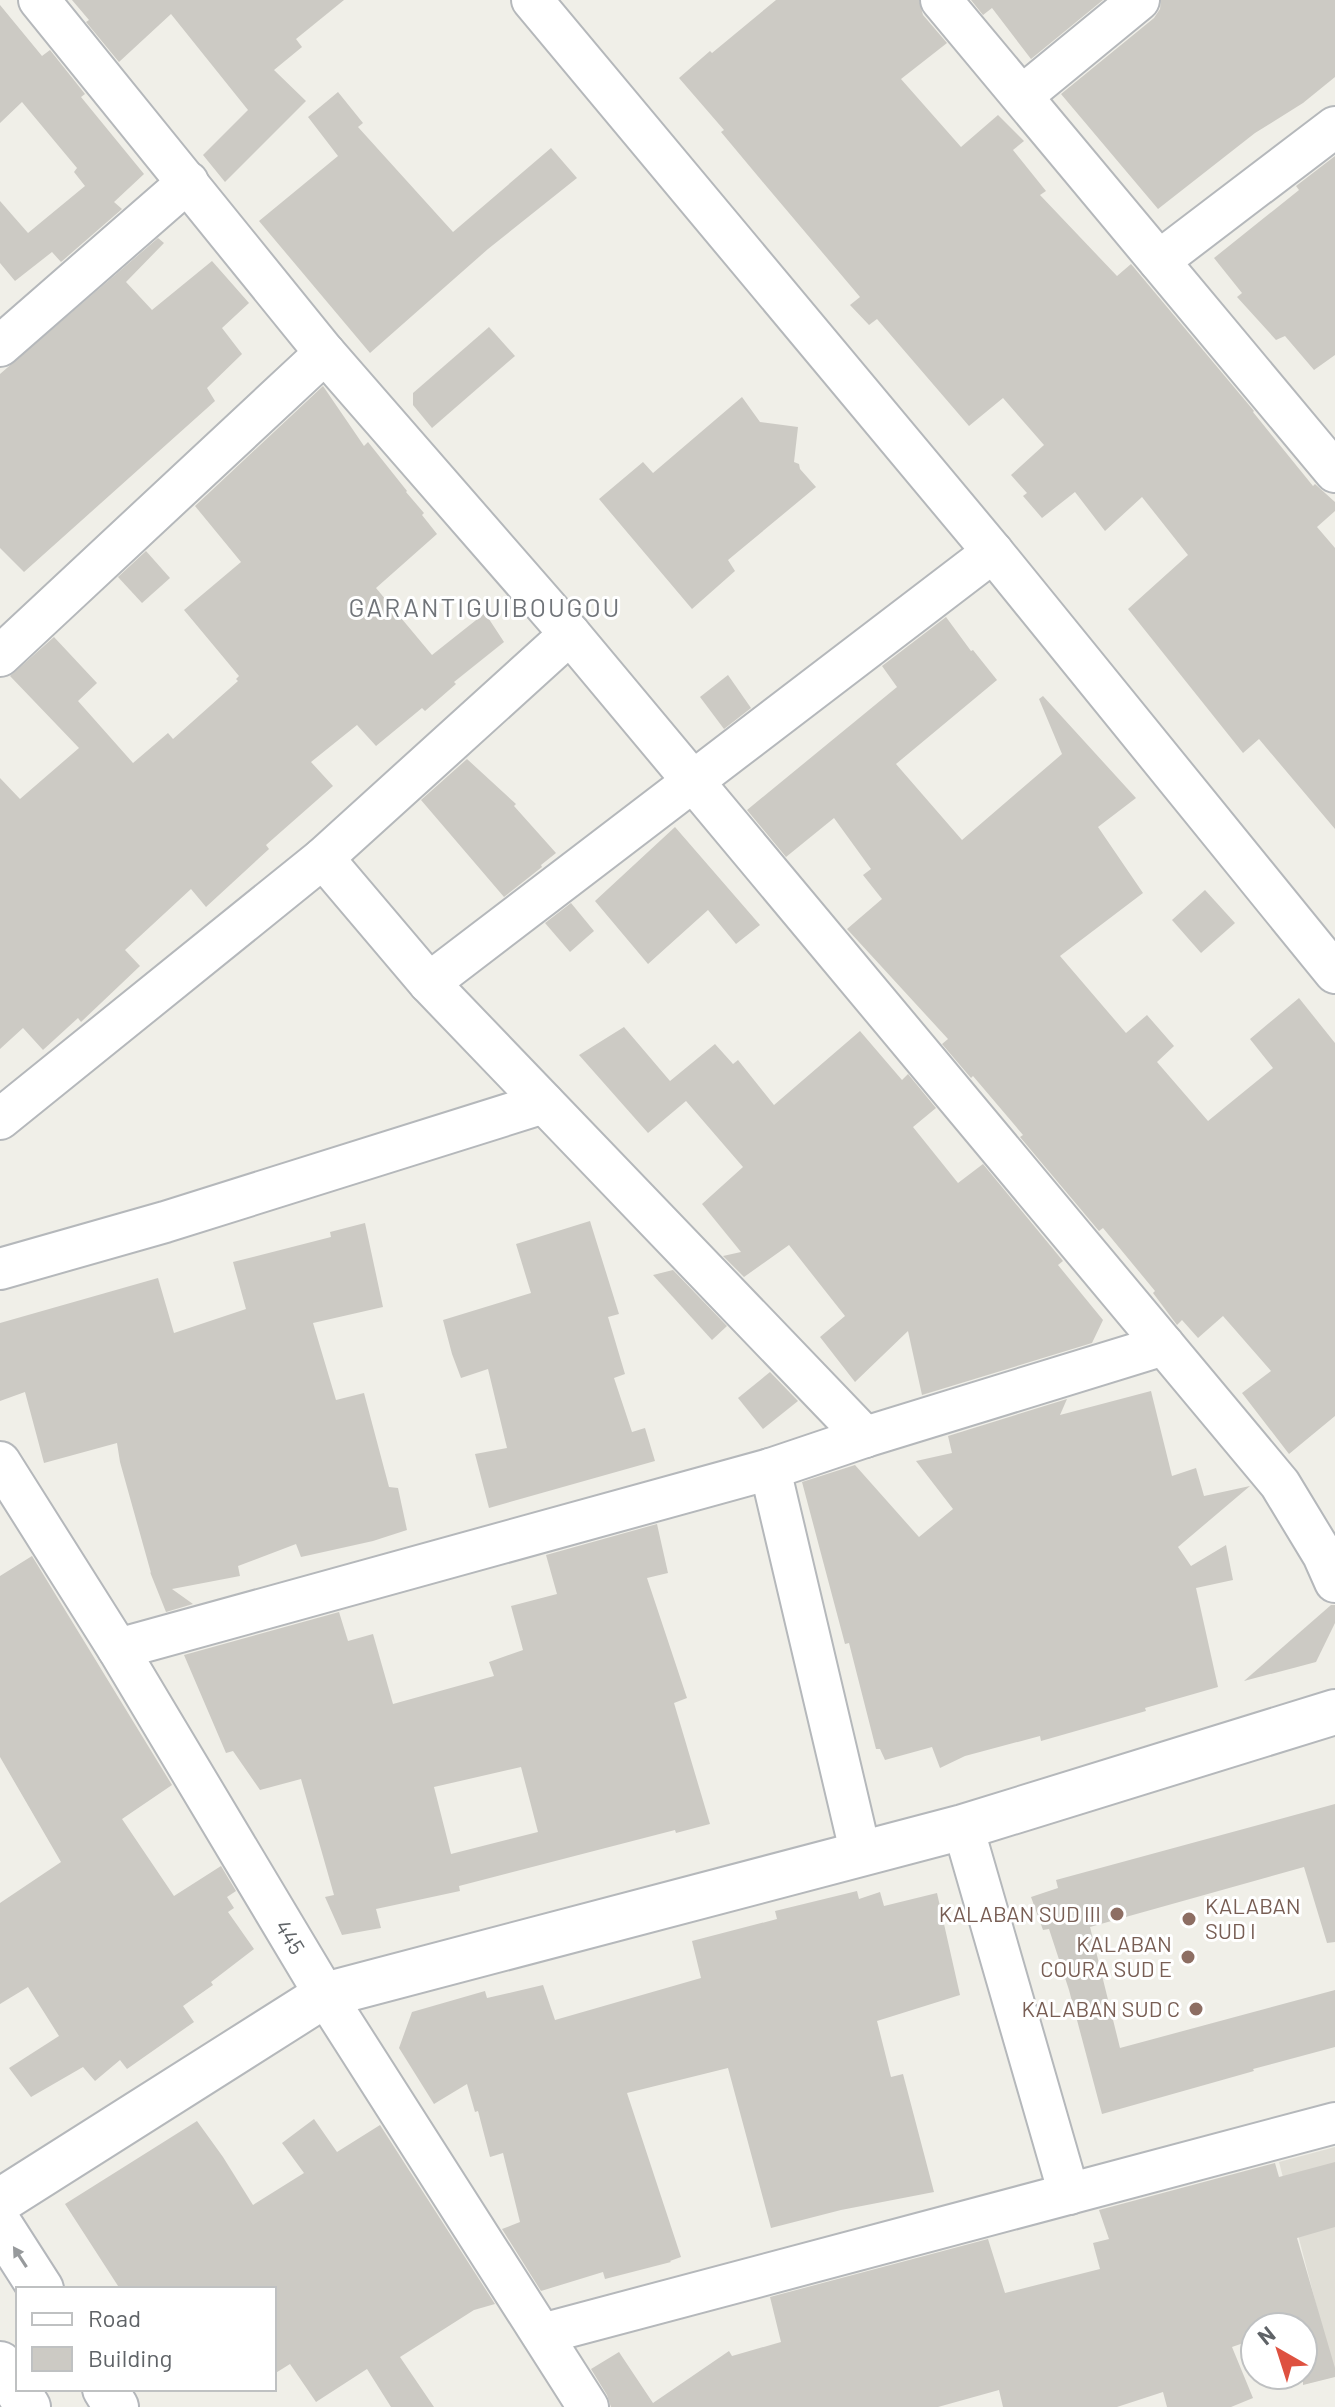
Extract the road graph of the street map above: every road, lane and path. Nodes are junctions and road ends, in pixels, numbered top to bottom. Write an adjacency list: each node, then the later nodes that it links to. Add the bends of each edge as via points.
1 (39, 0): 7 (street)
2 (532, 0): 12 (street)
3 (941, 0): 5 (street)
4 (1139, 0): 5 (street)
5 (1022, 96): 8 (street)
6 (1335, 127): 8 (street)
7 (188, 182): 9 (street); 10 (street)
8 (1159, 261): 11 (street)
9 (0, 346)
10 (325, 353): 13 (street); 14 (street)
11 (1330, 457)
12 (993, 552): 15 (street); 17 (street)
13 (570, 634): 15 (street); 16 (street)
14 (0, 656)
15 (693, 781): 18 (street); 22 (street)
16 (323, 858): 18 (street); 20 (street)
17 (1335, 973)
18 (429, 983): 19 (street)
19 (544, 1103): 21 (street); 23 (street)
20 (0, 1119)
21 (0, 1269)
22 (1164, 1345): 23 (street); 26 (street, via 1280,1484)
23 (865, 1437): 25 (street)
24 (0, 1462): 27 (street, 445)
25 (770, 1469): 27 (street); 30 (street)
26 (1335, 1582)
27 (118, 1649): 31 (street, 445)
28 (1335, 1712): 29 (street)
29 (963, 1827): 30 (street); 33 (street)
30 (861, 1855): 31 (street)
31 (325, 1995): 34 (street); 37 (street, 445)
32 (1335, 2123): 33 (street)
33 (1069, 2194): 37 (street)
34 (0, 2201)
35 (0, 2225): 36 (street, one-way to 35)
36 (40, 2287)
37 (542, 2334): 40 (street, 445)
38 (0, 2364): 39 (street)
39 (16, 2389)
40 (588, 2407)

